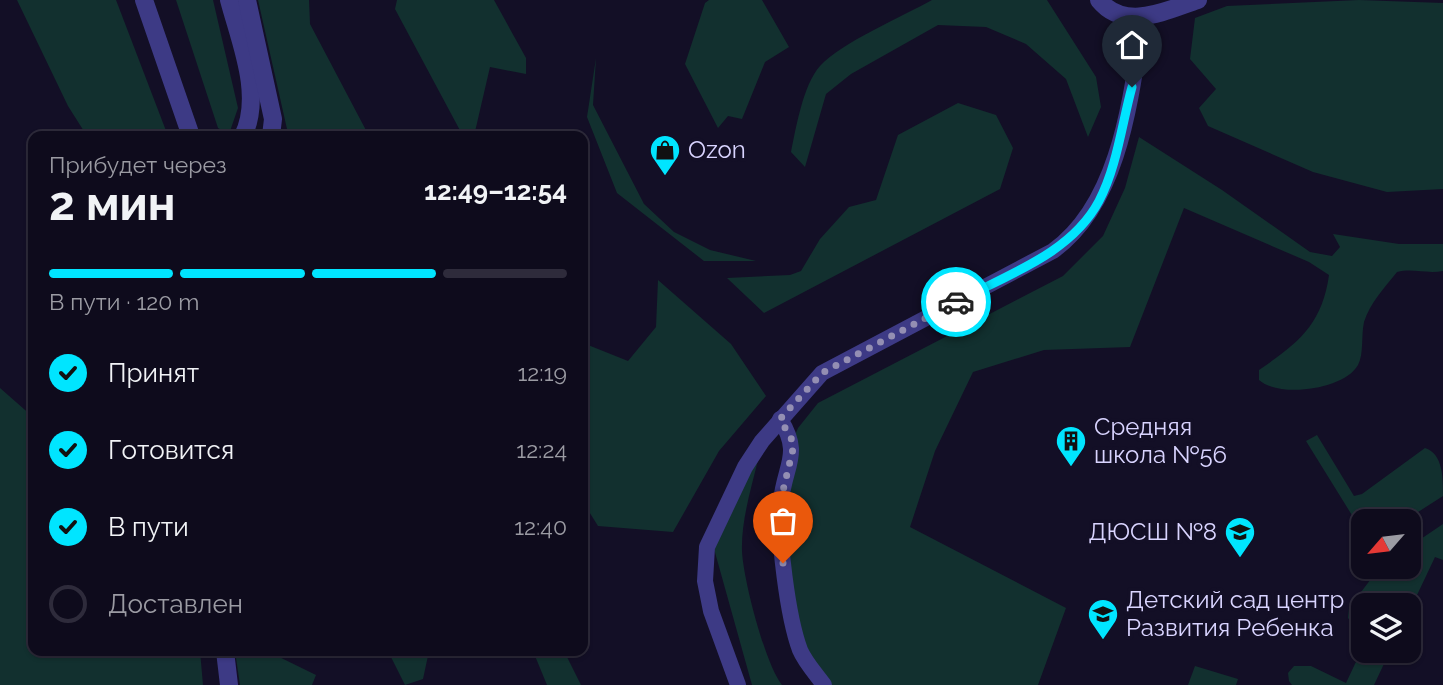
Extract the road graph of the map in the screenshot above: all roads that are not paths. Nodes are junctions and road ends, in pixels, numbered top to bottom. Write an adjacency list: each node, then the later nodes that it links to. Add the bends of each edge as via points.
1 (144, 0): 7 (street)
2 (229, 0): 8 (street, via 252,97)
3 (247, 0): 9 (street, via 274,119)
4 (1100, 0): 6 (street, via 1122,16)
5 (1198, 0): 6 (street)
6 (1143, 18): 10 (street, via 1132,87 1099,201 1068,240 832,367 816,378)
7 (189, 131)
8 (245, 131)
9 (272, 131)
10 (780, 419): 13 (street, via 745,467 707,547 705,581 711,611); 14 (street, via 793,449 781,499 783,563 801,652)
11 (226, 656): 12 (street)
12 (229, 685)
13 (738, 685)
14 (824, 685)

